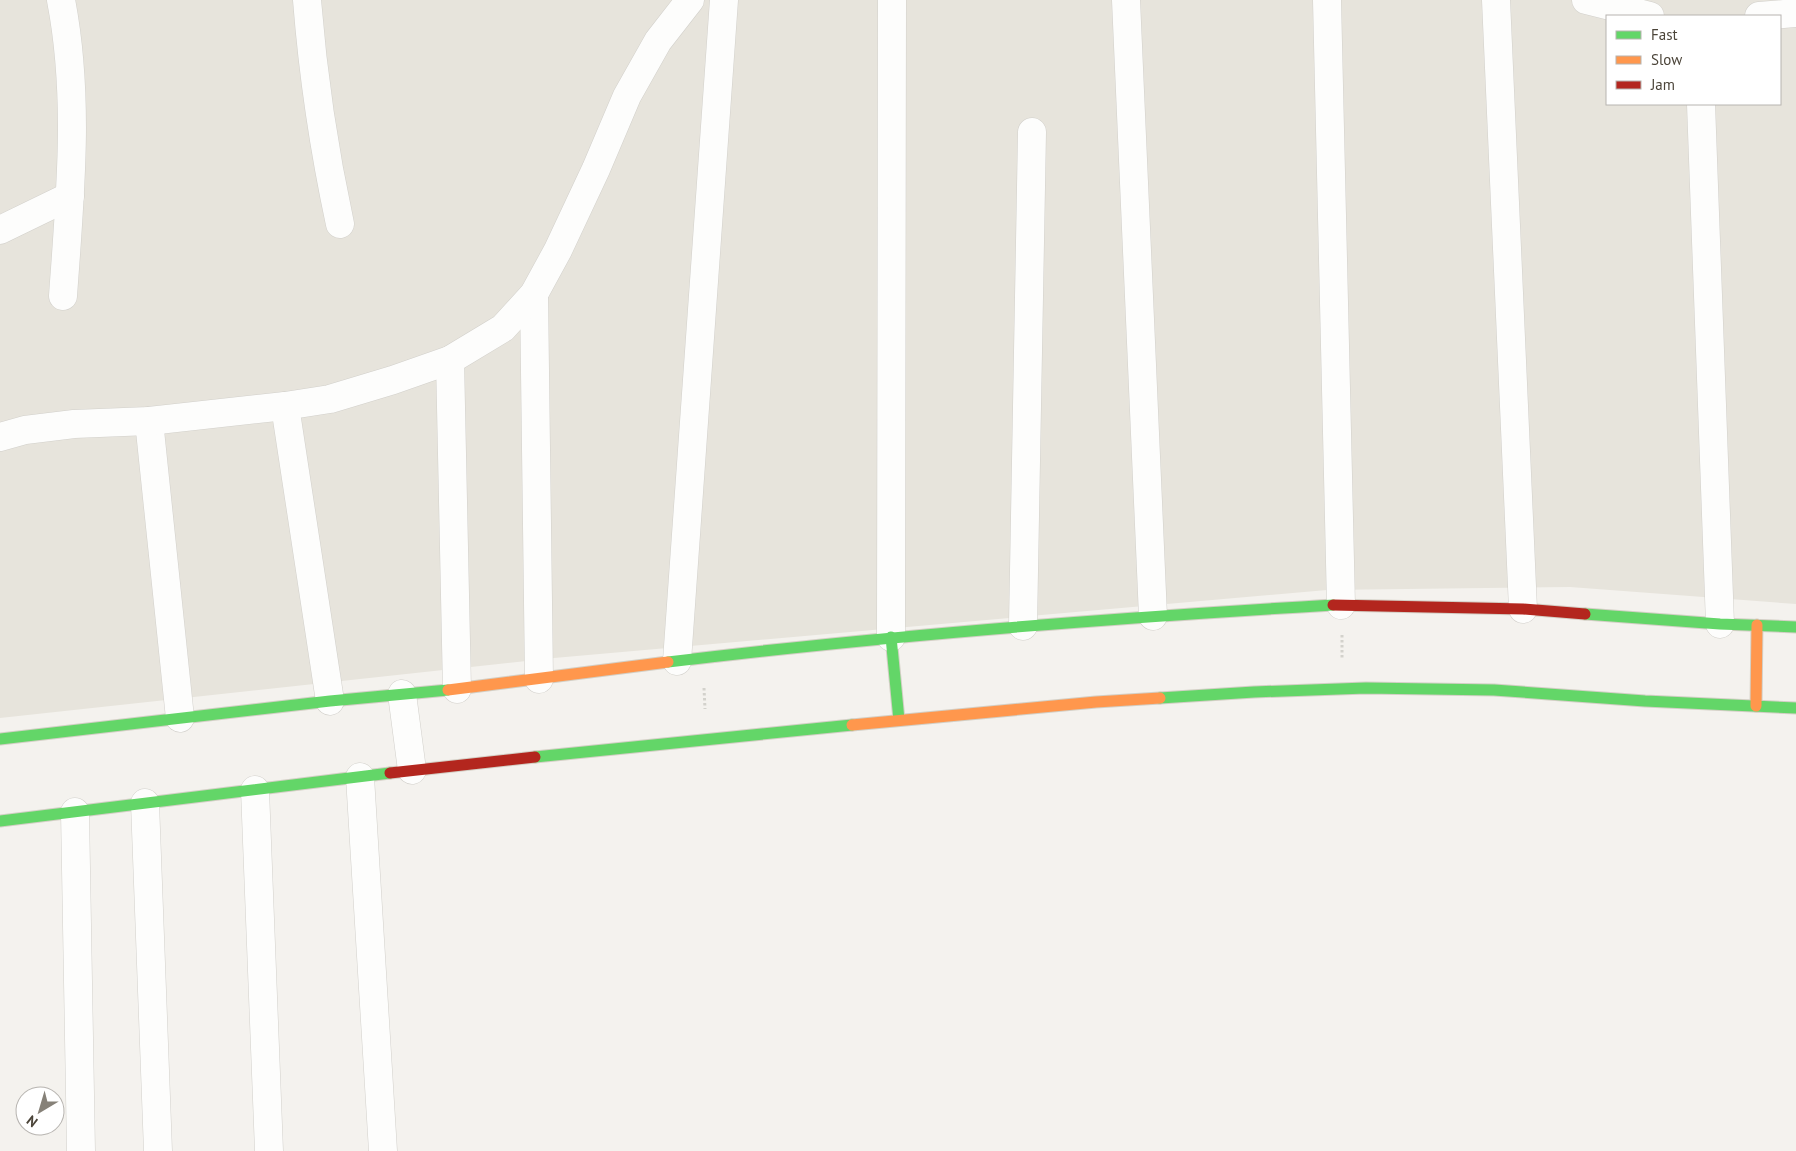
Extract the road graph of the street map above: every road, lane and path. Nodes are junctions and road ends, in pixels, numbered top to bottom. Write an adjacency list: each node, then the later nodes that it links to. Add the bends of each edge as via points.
1 (61, 0): 17 (street, via 71,72)
2 (307, 0): 18 (street, via 317,99)
3 (690, 0): 20 (street, via 658,41 627,96 558,250)
4 (724, 0): 34 (street)
5 (892, 0): 33 (street)
6 (1126, 0): 28 (street)
7 (1327, 0): 26 (street)
8 (1496, 0): 27 (street)
9 (1586, 0): 12 (street)
10 (1654, 0): 13 (street)
11 (1796, 13): 14 (street)
12 (1647, 15)
13 (1651, 15)
14 (1771, 15)
15 (1701, 105): 29 (street)
16 (1032, 132): 31 (street)
17 (70, 196): 19 (street); 21 (street)
18 (340, 224)
19 (0, 230)
20 (534, 294): 22 (street, via 503,328); 35 (street)
21 (62, 296)
22 (450, 360): 23 (street, via 330,398); 36 (street)
23 (285, 406): 24 (street); 39 (street)
24 (149, 421): 25 (street, via 74,424); 42 (street)
25 (0, 436)
26 (1341, 605): 27 (street); 28 (street); 37 (path)
27 (1523, 609): 29 (street)
28 (1153, 616): 31 (street)
29 (1720, 624): 30 (street)
30 (1757, 625): 32 (street); 40 (street)
31 (1022, 626): 33 (street)
32 (1796, 627)
33 (891, 637): 34 (street); 43 (street)
34 (690, 660): 35 (street); 45 (path)
35 (539, 678): 36 (street)
36 (457, 689): 38 (street)
37 (1343, 689): 40 (street, via 1494,690); 43 (street, via 1096,702)
38 (402, 694): 39 (street); 46 (street)
39 (330, 701): 42 (street)
40 (1756, 706): 41 (street)
41 (1796, 708)
42 (180, 718): 44 (street)
43 (899, 720): 45 (street)
44 (0, 739)
45 (707, 740): 46 (street)
46 (412, 770): 47 (street)
47 (360, 777): 48 (street); 55 (street)
48 (254, 790): 49 (street); 54 (street)
49 (145, 803): 50 (street); 53 (street)
50 (75, 812): 51 (street); 52 (street)
51 (0, 821)
52 (81, 1151)
53 (158, 1151)
54 (269, 1151)
55 (383, 1151)

